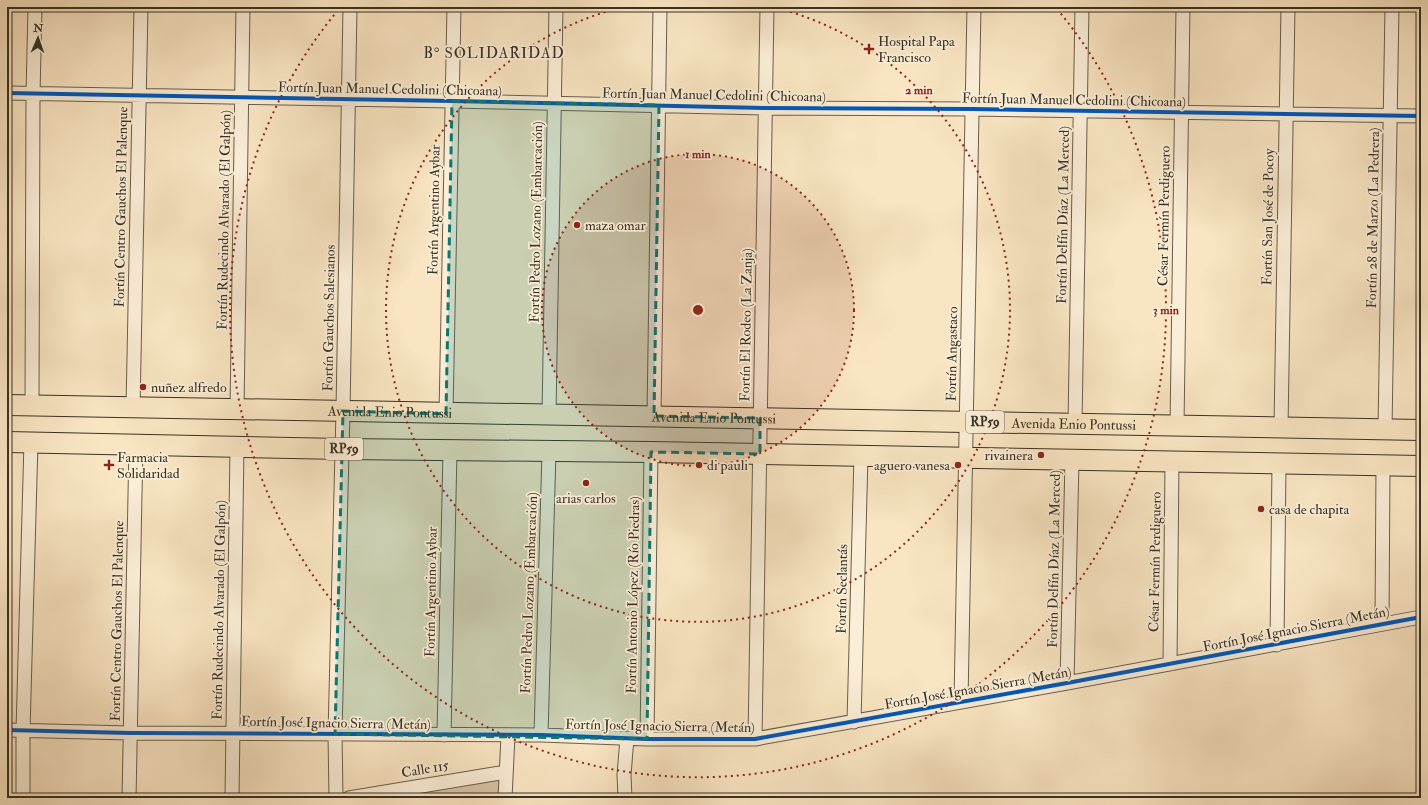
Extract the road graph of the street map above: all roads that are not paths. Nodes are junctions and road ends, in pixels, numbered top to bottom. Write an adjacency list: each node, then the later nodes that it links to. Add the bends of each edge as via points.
1 (35, 7): 15 (street)
2 (141, 7): 16 (street, Fortín Centro Gauchos El Palenque)
3 (244, 7): 17 (street, Fortín Rudecindo Alvarado (El Galpón))
4 (350, 7): 18 (street, Fortín Gauchos Salesianos)
5 (454, 7): 19 (street, Fortín Argentino Aybar)
6 (556, 7): 20 (street, Fortín Pedro Lozano (Embarcación))
7 (660, 7): 21 (street)
8 (767, 7): 22 (street, Fortín El Rodeo (La Zanja))
9 (974, 7): 23 (street, Fortín Angastaco)
10 (1082, 7): 24 (street, Fortín Delfín Díaz (La Merced))
11 (1183, 7): 25 (street, César Fermín Perdiguero)
12 (1288, 7): 26 (street, Fortín San José de Pocoy)
13 (1392, 7): 27 (street, Fortín 28 de Marzo (La Pedrera))
14 (7, 93): 15 (street, Fortín Juan Manuel Cedolini (Chicoana))
15 (33, 94): 16 (street, Fortín Juan Manuel Cedolini (Chicoana)); 30 (street)
16 (139, 95): 17 (street, Fortín Juan Manuel Cedolini (Chicoana)); 31 (street, Fortín Centro Gauchos El Palenque)
17 (241, 98): 18 (street, Fortín Juan Manuel Cedolini (Chicoana)); 32 (street, Fortín Rudecindo Alvarado (El Galpón))
18 (349, 99): 19 (street, Fortín Juan Manuel Cedolini (Chicoana)); 33 (street, Fortín Gauchos Salesianos)
19 (452, 101): 20 (street, Fortín Juan Manuel Cedolini (Chicoana)); 34 (street, Fortín Argentino Aybar)
20 (554, 103): 21 (street, Fortín Juan Manuel Cedolini (Chicoana)); 35 (street, Fortín Pedro Lozano (Embarcación))
21 (658, 105): 22 (street, Fortín Juan Manuel Cedolini (Chicoana)); 36 (street)
22 (765, 108): 23 (street, Fortín Juan Manuel Cedolini (Chicoana)); 37 (street, Fortín El Rodeo (La Zanja))
23 (972, 109): 24 (street, Fortín Juan Manuel Cedolini (Chicoana)); 38 (street, Fortín Angastaco)
24 (1081, 111): 25 (street, Fortín Juan Manuel Cedolini (Chicoana)); 39 (street, Fortín Delfín Díaz (La Merced))
25 (1182, 113): 26 (street, Fortín Juan Manuel Cedolini (Chicoana)); 40 (street, César Fermín Perdiguero)
26 (1286, 114): 27 (street, Fortín Juan Manuel Cedolini (Chicoana)); 41 (street, Fortín San José de Pocoy)
27 (1390, 116): 28 (street, Fortín Juan Manuel Cedolini (Chicoana)); 42 (street, Fortín 28 de Marzo (La Pedrera))
28 (1421, 116)
29 (7, 405): 30 (main road, Avenida Enio Pontussi / RP59)
30 (32, 405): 31 (main road, Avenida Enio Pontussi / RP59)
31 (133, 408): 32 (main road, Avenida Enio Pontussi / RP59)
32 (237, 409): 33 (main road, Avenida Enio Pontussi / RP59)
33 (343, 411): 34 (main road, Avenida Enio Pontussi / RP59); 48 (street, Fortín Gauchos Salesianos)
34 (446, 414): 35 (main road, Avenida Enio Pontussi / RP59)
35 (549, 414): 36 (main road, Avenida Enio Pontussi / RP59)
36 (654, 416): 37 (main road, Avenida Enio Pontussi / RP59)
37 (760, 418): 38 (main road, Avenida Enio Pontussi / RP59); 52 (street, Fortín El Rodeo (La Zanja))
38 (966, 422): 39 (main road, Avenida Enio Pontussi / RP59); 54 (street, Fortín Angastaco)
39 (1076, 424): 40 (main road, Avenida Enio Pontussi / RP59)
40 (1177, 426): 41 (main road, Avenida Enio Pontussi / RP59)
41 (1281, 427): 42 (main road, Avenida Enio Pontussi / RP59)
42 (1385, 429): 43 (main road, Avenida Enio Pontussi / RP59)
43 (1421, 430)
44 (7, 442): 45 (main road, RP59)
45 (31, 442): 46 (main road, RP59); 68 (street)
46 (136, 445): 47 (main road, RP59); 69 (street, Fortín Centro Gauchos El Palenque)
47 (237, 447): 48 (main road, RP59); 70 (street, Fortín Rudecindo Alvarado (El Galpón))
48 (341, 449): 49 (main road, RP59); 71 (street, Fortín Gauchos Salesianos)
49 (450, 450): 50 (main road, RP59); 72 (street, Fortín Argentino Aybar)
50 (549, 451): 51 (main road, RP59); 73 (street, Fortín Pedro Lozano (Embarcación))
51 (651, 452): 52 (main road, RP59); 76 (street, Fortín Antonio López (Río Piedras))
52 (760, 454): 53 (main road, RP59); 77 (street, Fortín El Rodeo (La Zanja))
53 (861, 456): 54 (main road, RP59); 66 (street, Fortín Seclantás)
54 (965, 458): 55 (main road, RP59); 65 (street, Fortín Angastaco)
55 (1072, 460): 56 (main road, RP59); 64 (street, Fortín Delfín Díaz (La Merced))
56 (1172, 461): 57 (main road, RP59); 63 (street, César Fermín Perdiguero)
57 (1279, 463): 58 (main road, RP59); 62 (street)
58 (1383, 465): 59 (main road, RP59); 61 (street)
59 (1421, 466)
60 (1421, 617): 61 (street, Fortín José Ignacio Sierra (Metán))
61 (1382, 624): 62 (street, Fortín José Ignacio Sierra (Metán))
62 (1277, 644): 63 (street, Fortín José Ignacio Sierra (Metán))
63 (1170, 664): 64 (street, Fortín José Ignacio Sierra (Metán))
64 (1067, 683): 65 (street, Fortín José Ignacio Sierra (Metán))
65 (961, 702): 66 (street, Fortín José Ignacio Sierra (Metán))
66 (854, 722): 77 (street, Fortín José Ignacio Sierra (Metán))
67 (7, 730): 68 (street, Fortín José Ignacio Sierra (Metán))
68 (23, 731): 69 (street, Fortín José Ignacio Sierra (Metán)); 79 (street)
69 (130, 733): 70 (street, Fortín José Ignacio Sierra (Metán)); 80 (street, Fortín Centro Gauchos El Palenque)
70 (233, 734): 71 (street, Fortín José Ignacio Sierra (Metán)); 81 (street, Fortín Rudecindo Alvarado (El Galpón))
71 (335, 734): 72 (street, Fortín José Ignacio Sierra (Metán)); 82 (street, Fortín Gauchos Salesianos)
72 (444, 735): 74 (street, Fortín José Ignacio Sierra (Metán))
73 (541, 735): 74 (street, Fortín José Ignacio Sierra (Metán)); 75 (street, Fortín José Ignacio Sierra (Metán))
74 (508, 736): 78 (street)
75 (627, 738): 76 (street, Fortín José Ignacio Sierra (Metán)); 85 (street)
76 (647, 739): 77 (street, Fortín José Ignacio Sierra (Metán))
77 (755, 739)
78 (506, 772): 83 (street, Calle 115); 84 (street)
79 (23, 798)
80 (129, 798)
81 (232, 798)
82 (336, 798)
83 (349, 798)
84 (505, 798)
85 (625, 798)

